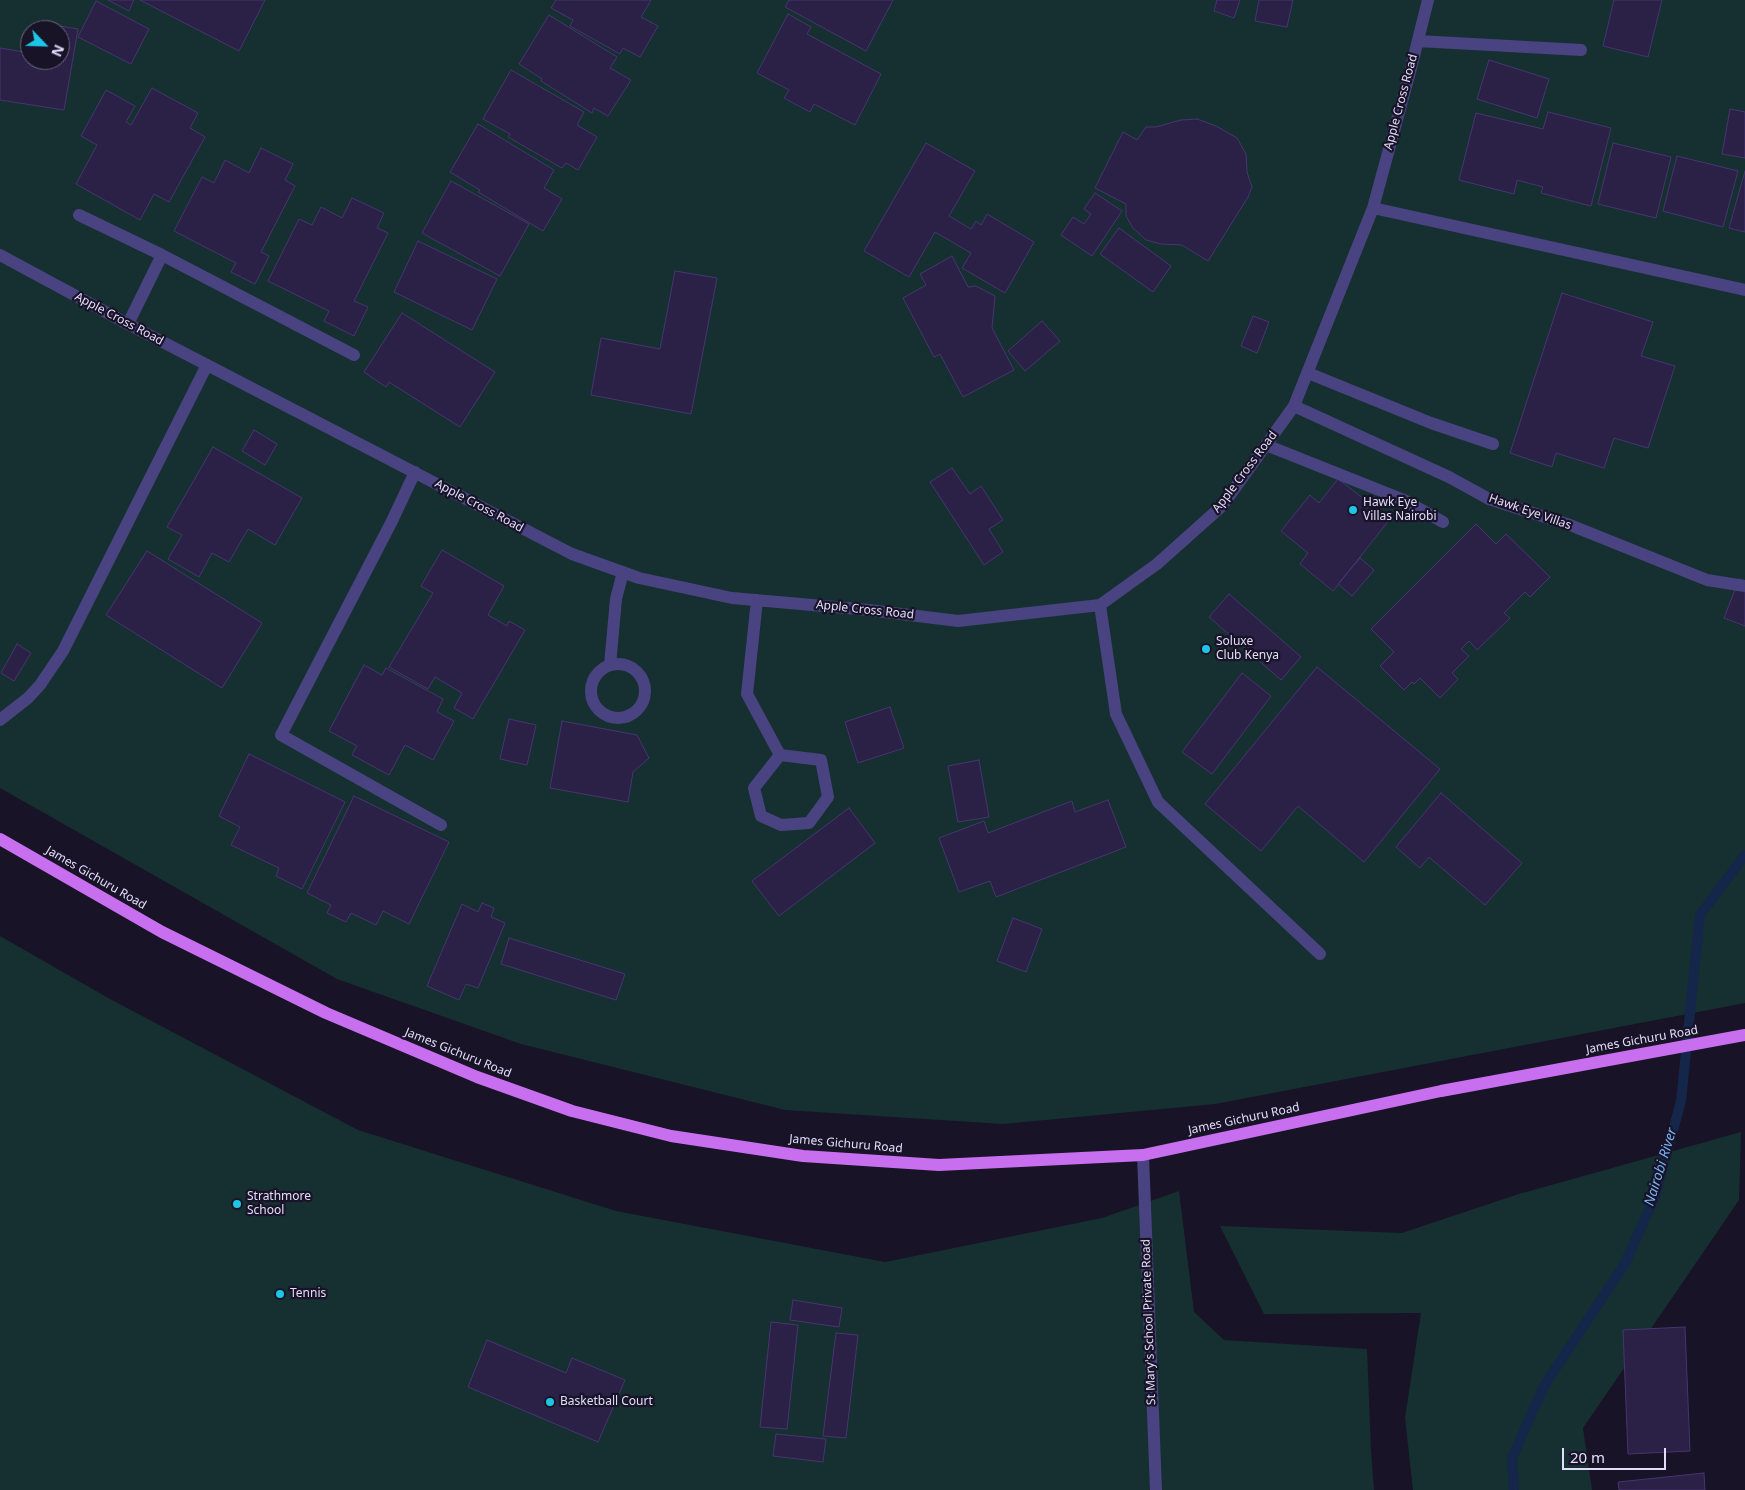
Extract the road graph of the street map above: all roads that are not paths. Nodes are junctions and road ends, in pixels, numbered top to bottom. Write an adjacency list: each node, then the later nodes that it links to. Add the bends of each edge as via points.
1 (1428, 0): 2 (street, Apple Cross Road)
2 (1418, 41): 3 (street); 4 (street, Apple Cross Road)
3 (1581, 50)
4 (1372, 208): 8 (street); 12 (street, Apple Cross Road)
5 (79, 214): 6 (street)
6 (162, 255): 9 (street); 10 (street)
7 (0, 256): 9 (street, Apple Cross Road)
8 (1745, 290)
9 (128, 324): 11 (street, Apple Cross Road)
10 (354, 355)
11 (207, 365): 16 (street, Apple Cross Road); 23 (street, via 63,651 40,685)
12 (1308, 373): 13 (street, Apple Cross Road); 14 (street)
13 (1294, 406): 15 (street, Apple Cross Road); 19 (street, Hawk Eye Villas, via 1449,477 1489,499 1570,525 1707,580)
14 (1492, 444)
15 (1266, 446): 17 (street, via 1404,500); 21 (street, Apple Cross Road, via 1222,506 1157,564)
16 (415, 472): 18 (street, Apple Cross Road, via 572,554); 25 (street, via 281,735)
17 (1443, 522)
18 (623, 572): 20 (street, Apple Cross Road, via 732,598); 22 (street, via 615,608)
19 (1745, 586)
20 (757, 600): 21 (street, Apple Cross Road, via 958,621); 24 (street, via 747,694)
21 (1100, 605): 27 (street, via 1116,714 1158,802)
22 (610, 665): 22 (street, via 596,674 590,691 595,707 608,718 626,718 640,708 646,692 641,676 628,665)
23 (0, 720)
24 (780, 756): 24 (street, via 820,760 828,797 809,823 781,825 761,816 754,788)
25 (441, 825)
26 (0, 839): 29 (main road, James Gichuru Road, via 162,932 326,1013 476,1077 572,1110 671,1136 803,1156 939,1165)
27 (1320, 954)
28 (1745, 1035): 29 (main road, James Gichuru Road, via 1440,1091)
29 (1143, 1155): 30 (street, St Mary's School Private Road)
30 (1156, 1490)

